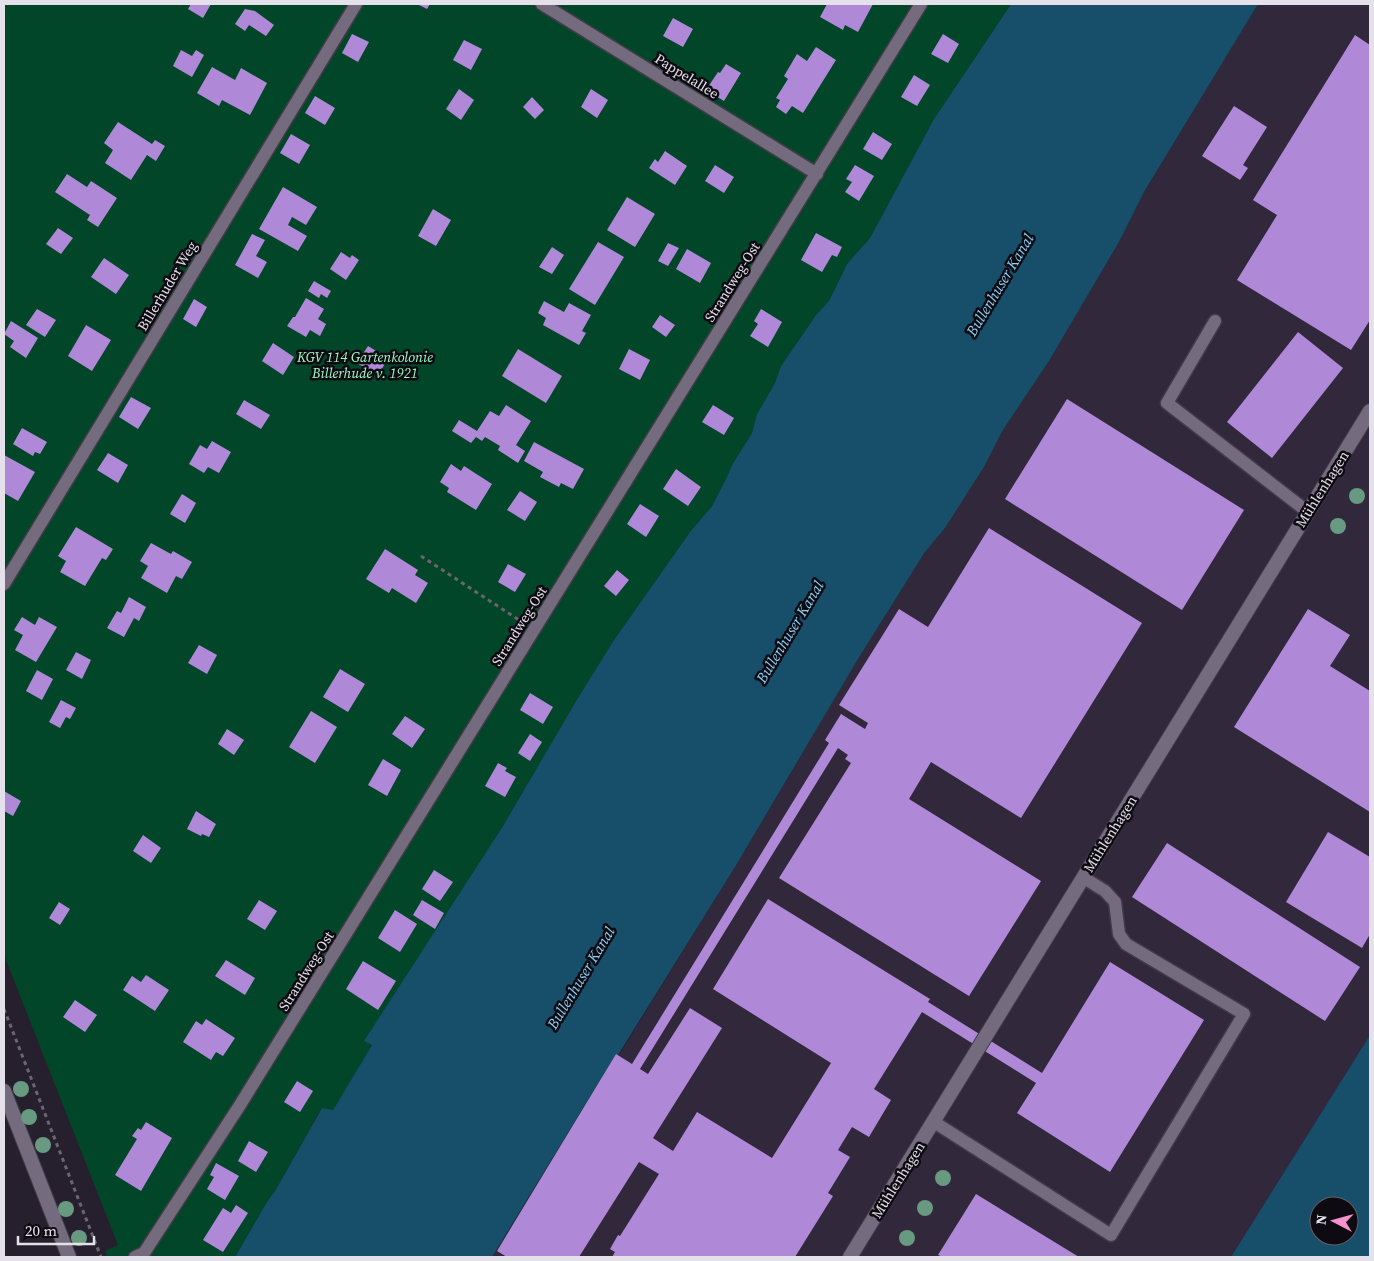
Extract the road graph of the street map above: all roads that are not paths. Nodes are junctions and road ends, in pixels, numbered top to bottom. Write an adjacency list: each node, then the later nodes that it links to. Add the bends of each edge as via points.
1 (356, 4): 8 (lane, Billerhuder Weg)
2 (542, 4): 4 (lane, Pappelallee)
3 (921, 4): 4 (lane, Strandweg-Ost)
4 (817, 174): 13 (lane, Strandweg-Ost, via 240,1105 144,1253)
5 (1215, 321): 7 (lane, via 1167,403)
6 (1370, 412): 7 (street, Mühlenhagen)
7 (1308, 512): 9 (street, Mühlenhagen)
8 (4, 584)
9 (1084, 878): 11 (street, Mühlenhagen); 11 (lane, via 1105,891 1115,902 1119,934 1126,944 1244,1014 1112,1235)
10 (4, 1090): 12 (street)
11 (934, 1122): 14 (street, Mühlenhagen)
12 (69, 1257)
13 (134, 1257)
14 (850, 1257)

